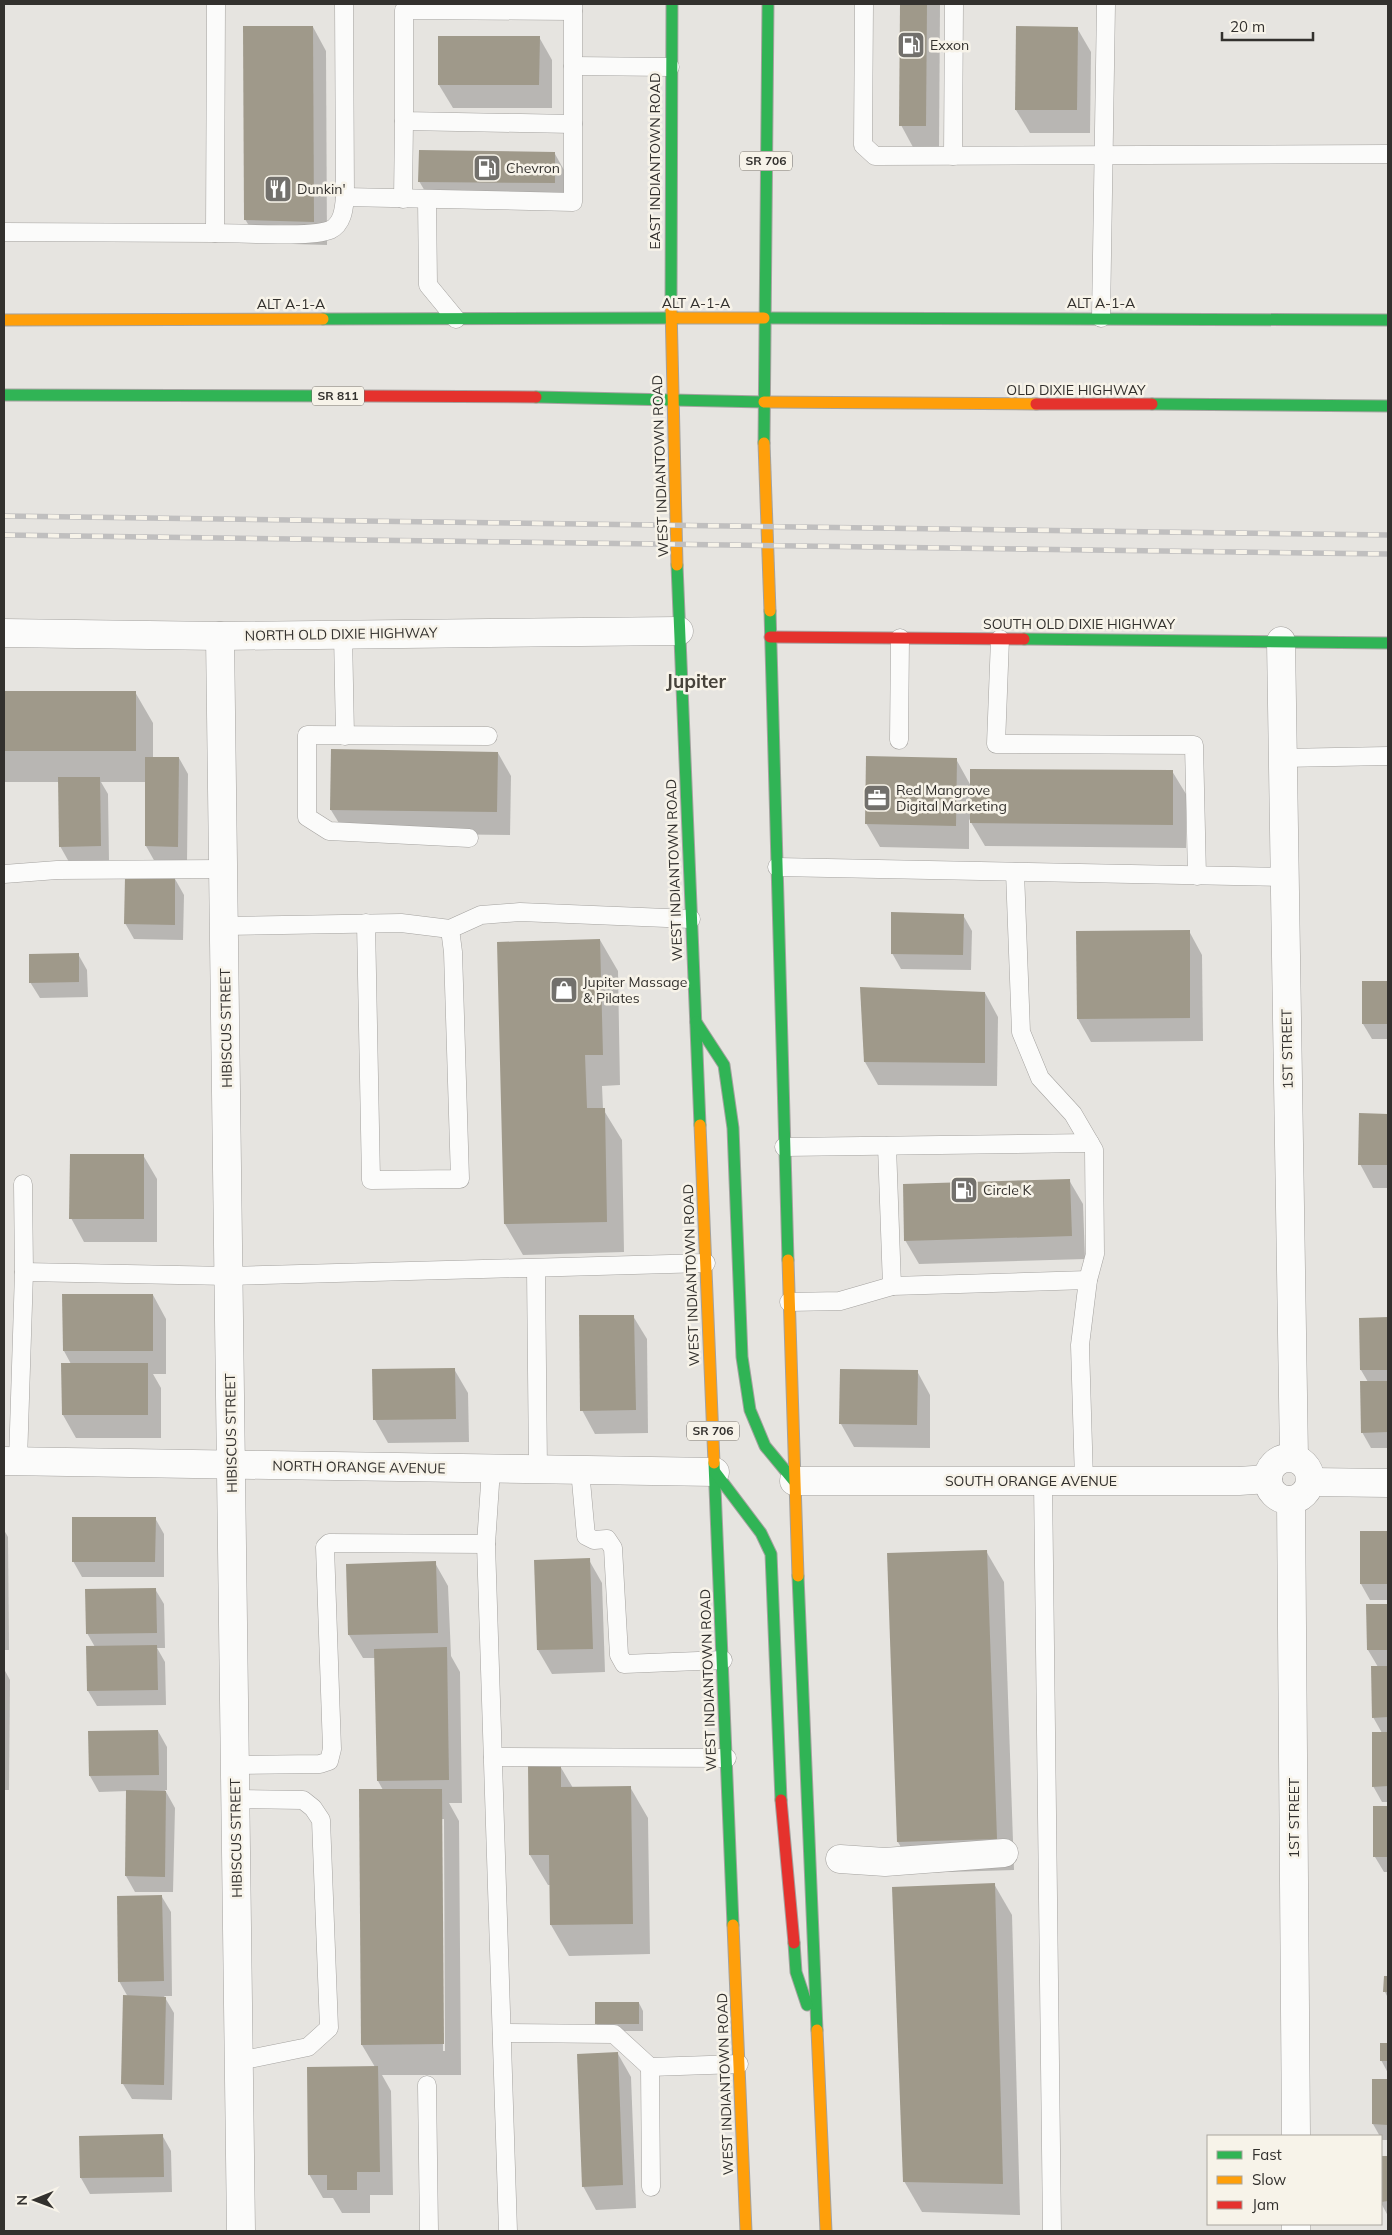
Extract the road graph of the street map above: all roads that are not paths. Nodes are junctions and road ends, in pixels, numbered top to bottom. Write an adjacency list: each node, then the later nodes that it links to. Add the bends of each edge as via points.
1 (216, 4): 20 (lane)
2 (344, 4): 16 (lane)
3 (672, 4): 10 (main road, EAST INDIANTOWN ROAD / SR 706)
4 (768, 4): 22 (main road, SR 706)
5 (864, 4): 14 (lane, via 863,145 875,156)
6 (954, 4): 14 (lane)
7 (1106, 4): 15 (lane)
8 (573, 8): 9 (lane); 11 (lane, via 404,10)
9 (573, 66): 10 (lane); 12 (lane)
10 (670, 67): 21 (main road, EAST INDIANTOWN ROAD / SR 706)
11 (404, 121): 12 (lane); 17 (lane)
12 (573, 124): 18 (lane, via 573,202)
13 (1388, 154): 15 (lane)
14 (953, 156): 15 (lane)
15 (1104, 156): 23 (lane)
16 (345, 196): 17 (lane); 20 (lane, via 343,216 332,230 313,233)
17 (403, 199): 18 (lane)
18 (427, 199): 24 (lane, via 428,284)
19 (4, 232): 20 (lane)
20 (215, 233)
21 (671, 318): 22 (main road, ALT A-1-A); 24 (main road, ALT A-1-A); 28 (main road, WEST INDIANTOWN ROAD / SR 706)
22 (764, 318): 23 (main road, ALT A-1-A); 29 (main road, SR 706)
23 (1101, 318): 26 (main road, ALT A-1-A)
24 (456, 319): 25 (main road, ALT A-1-A)
25 (4, 320)
26 (1388, 320)
27 (4, 395): 28 (main road, SR 811, via 588,397)
28 (673, 401): 29 (main road, SR 811); 31 (main road, WEST INDIANTOWN ROAD / SR 706)
29 (764, 402): 30 (main road, OLD DIXIE HIGHWAY / SR 811); 35 (main road, SR 706)
30 (1388, 406)
31 (679, 631): 33 (street, NORTH OLD DIXIE HIGHWAY); 52 (main road, WEST INDIANTOWN ROAD / SR 706)
32 (4, 633): 34 (street, NORTH OLD DIXIE HIGHWAY)
33 (343, 634): 34 (street, NORTH OLD DIXIE HIGHWAY); 40 (lane)
34 (220, 636): 47 (street, HIBISCUS STREET)
35 (770, 637): 36 (main road, SOUTH OLD DIXIE HIGHWAY); 46 (main road, SR 706)
36 (900, 638): 37 (main road, SOUTH OLD DIXIE HIGHWAY); 42 (lane)
37 (1000, 639): 38 (main road, SOUTH OLD DIXIE HIGHWAY); 50 (lane, via 996,744 1194,745)
38 (1281, 641): 39 (main road, SOUTH OLD DIXIE HIGHWAY); 44 (street, 1ST STREET)
39 (1388, 643)
40 (345, 736): 41 (lane); 45 (lane, via 307,735 307,817 328,831)
41 (488, 736)
42 (900, 740)
43 (1388, 756): 44 (lane)
44 (1282, 758): 51 (street, 1ST STREET)
45 (469, 838)
46 (777, 868): 48 (lane); 59 (main road, SR 706)
47 (223, 869): 49 (lane, via 57,870); 54 (street, HIBISCUS STREET)
48 (1015, 872): 50 (lane); 57 (lane, via 1021,1032 1040,1078 1073,1114)
49 (4, 874)
50 (1197, 876): 51 (lane)
51 (1283, 877): 68 (street, 1ST STREET)
52 (691, 919): 55 (lane, via 520,912 480,915); 56 (main road, WEST INDIANTOWN ROAD / SR 706)
53 (366, 923): 54 (lane); 55 (lane); 55 (lane, via 371,1180 460,1179)
54 (224, 926): 64 (street, HIBISCUS STREET)
55 (450, 929)
56 (696, 1020): 61 (main road, WEST INDIANTOWN ROAD / SR 706); 76 (main road, via 724,1066 734,1128 742,1357 750,1410 765,1446)
57 (1090, 1143): 58 (lane); 65 (lane, via 1094,1150 1095,1254)
58 (887, 1146): 59 (lane); 66 (lane)
59 (784, 1148): 67 (main road, SR 706)
60 (23, 1184): 63 (lane)
61 (706, 1263): 62 (lane); 74 (main road, WEST INDIANTOWN ROAD / SR 706)
62 (536, 1269): 64 (lane); 72 (lane)
63 (24, 1272): 64 (lane); 69 (lane)
64 (229, 1276): 70 (street, HIBISCUS STREET)
65 (1088, 1280): 66 (lane); 78 (lane, via 1080,1345)
66 (892, 1286): 67 (lane, via 840,1301)
67 (789, 1302): 76 (main road, SR 706)
68 (1294, 1458): 75 (street, via 1276,1462 1268,1473); 79 (street, via 1305,1464)
69 (11, 1461): 70 (street, NORTH ORANGE AVENUE)
70 (231, 1465): 71 (street, NORTH ORANGE AVENUE); 86 (street, HIBISCUS STREET)
71 (491, 1469): 72 (street, NORTH ORANGE AVENUE); 82 (lane)
72 (538, 1469): 73 (street, NORTH ORANGE AVENUE)
73 (580, 1470): 74 (street, NORTH ORANGE AVENUE); 83 (lane, via 586,1536 594,1540 607,1539 613,1548 618,1655 624,1664)
74 (715, 1472): 83 (main road, WEST INDIANTOWN ROAD / SR 706); 91 (main road, via 761,1533 771,1554 780,1786 796,1972)
75 (1268, 1479): 78 (street, SOUTH ORANGE AVENUE); 81 (street, via 1272,1492 1284,1500)
76 (794, 1481): 77 (street, SOUTH ORANGE AVENUE); 91 (main road, SR 706)
77 (1043, 1481): 78 (street, SOUTH ORANGE AVENUE); 103 (lane)
78 (1084, 1481)
79 (1311, 1482): 80 (street); 81 (street, via 1304,1494)
80 (1388, 1483)
81 (1291, 1500): 96 (street, 1ST STREET)
82 (486, 1544): 84 (lane); 86 (lane, via 329,1543 325,1547 332,1749 329,1761 320,1764)
83 (722, 1660): 85 (main road, WEST INDIANTOWN ROAD / SR 706)
84 (493, 1758): 85 (lane); 90 (lane)
85 (727, 1758): 93 (main road, WEST INDIANTOWN ROAD / SR 706)
86 (235, 1765): 87 (street, HIBISCUS STREET)
87 (236, 1799): 92 (street, HIBISCUS STREET); 92 (lane, via 303,1800 320,1820 329,2028 308,2047)
88 (1004, 1853): 89 (street, via 885,1862)
89 (840, 1859)
90 (502, 2033): 94 (lane, via 614,2034); 100 (lane)
91 (818, 2037): 102 (main road, SR 706)
92 (239, 2061): 98 (street, HIBISCUS STREET)
93 (739, 2064): 94 (lane); 101 (main road, WEST INDIANTOWN ROAD / SR 706)
94 (650, 2067): 97 (lane)
95 (427, 2085): 99 (lane)
96 (1296, 2135)
97 (651, 2188)
98 (241, 2231)
99 (429, 2231)
100 (508, 2231)
101 (746, 2231)
102 (826, 2231)
103 (1052, 2231)

